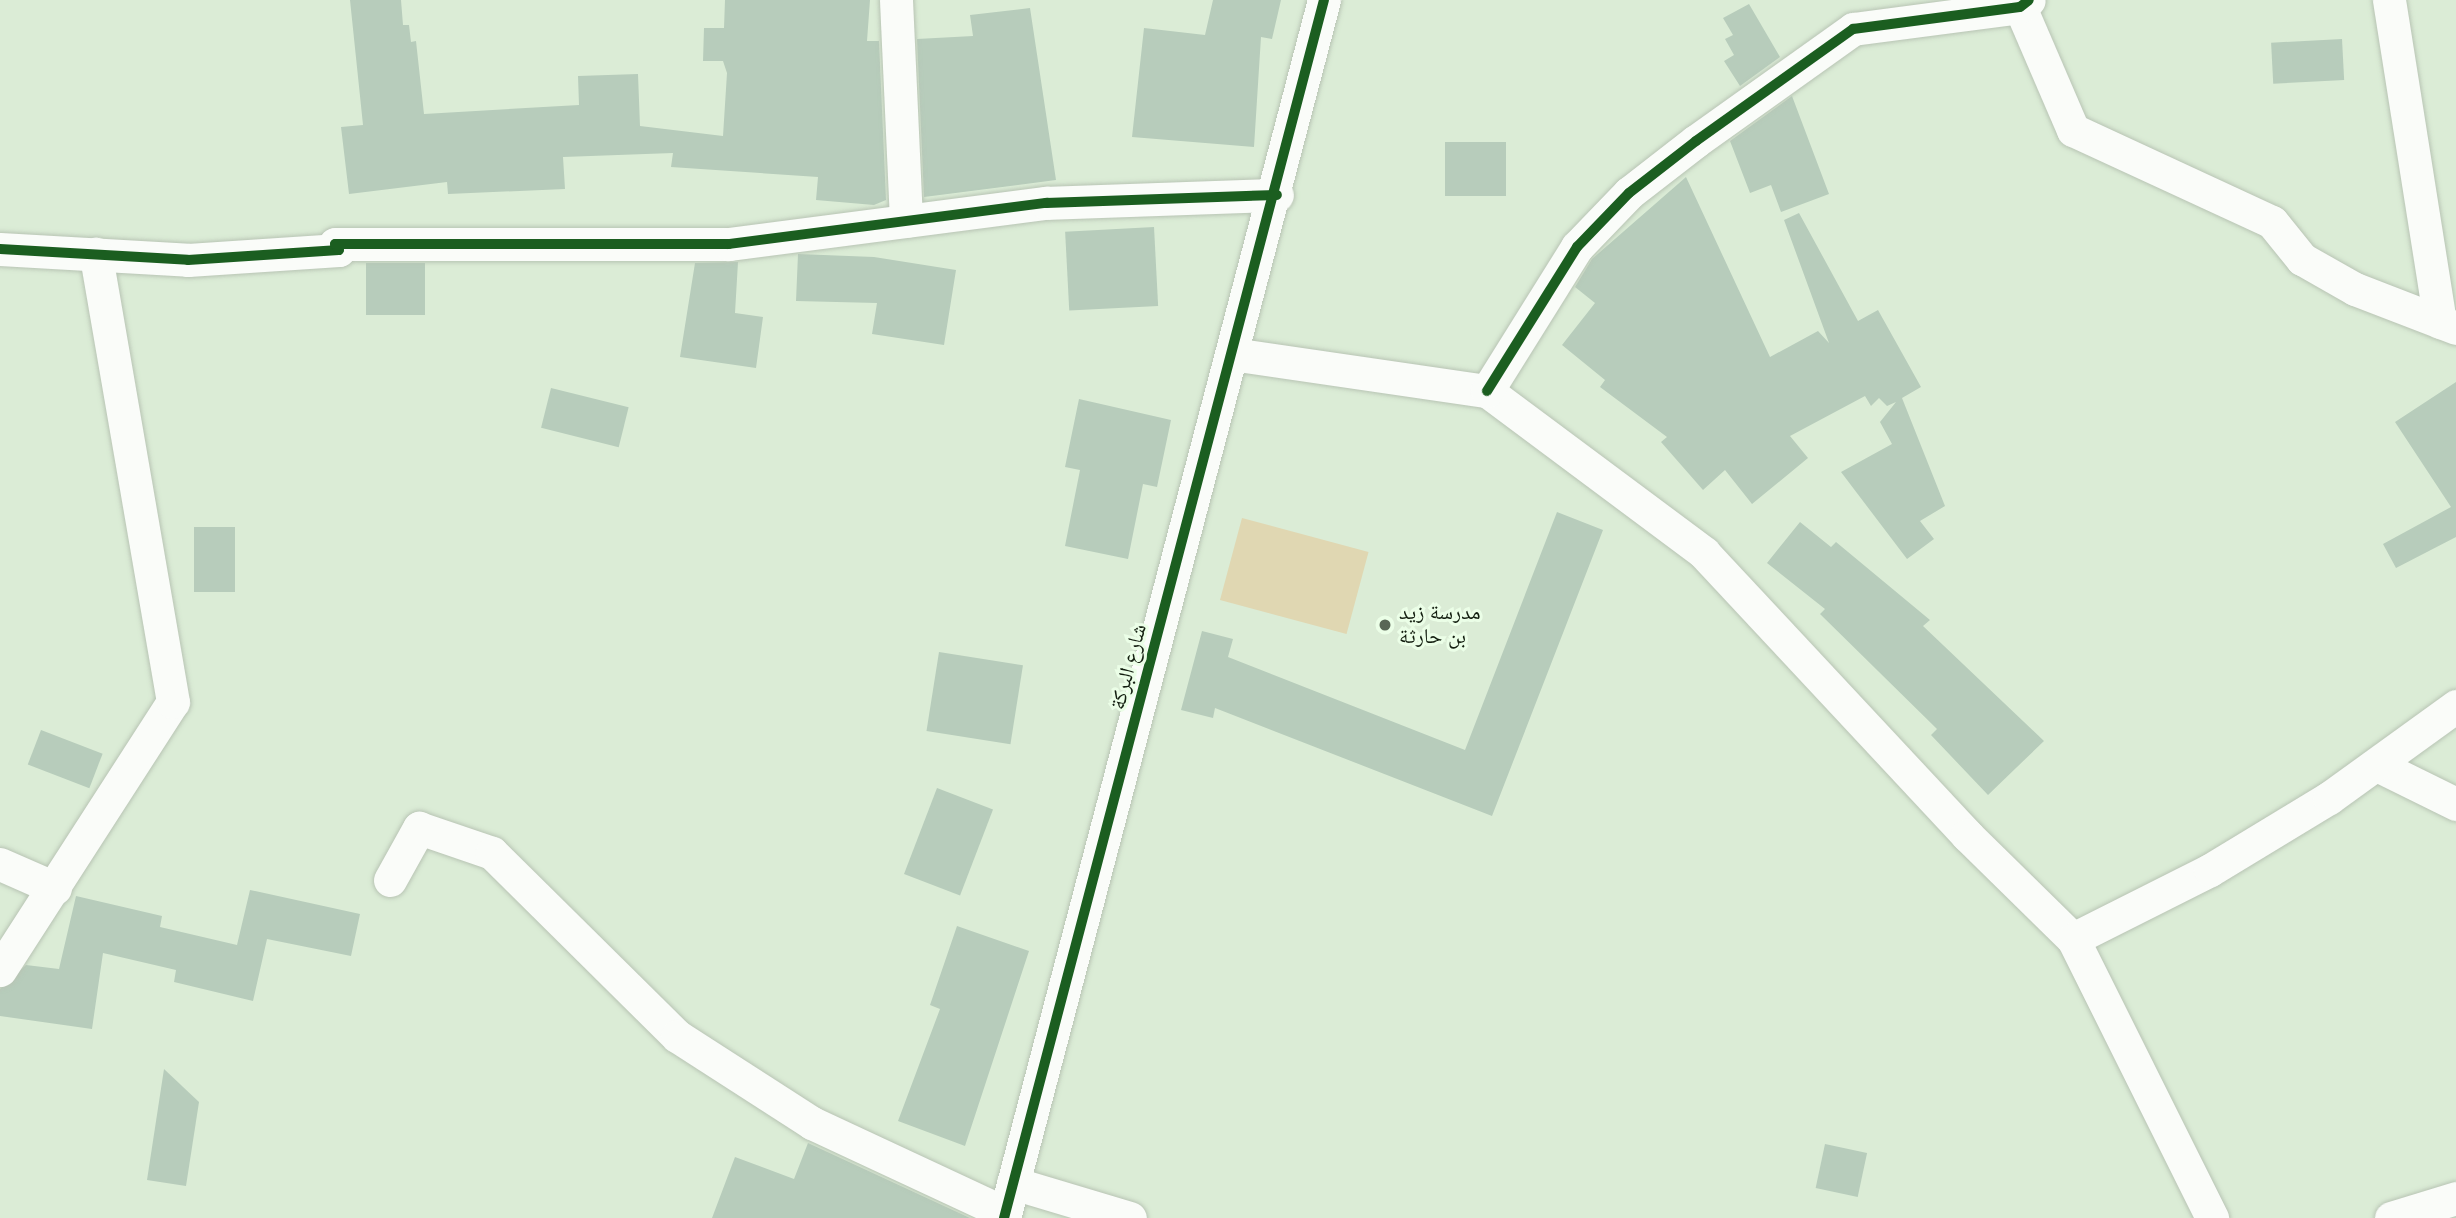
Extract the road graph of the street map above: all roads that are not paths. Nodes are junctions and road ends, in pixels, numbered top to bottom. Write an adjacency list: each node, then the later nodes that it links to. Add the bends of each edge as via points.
1 (896, 0): 6 (street)
2 (1324, 0): 5 (street, شارع البركة)
3 (2389, 0): 9 (street)
4 (2024, 4): 9 (street, via 2073,130 2272,222 2302,259 2355,289); 11 (street, via 1853,29 1696,141 1629,193 1577,247)
5 (1277, 195): 6 (street, via 1046,203); 10 (street, شارع البركة)
6 (906, 221): 8 (street, via 729,244 335,244 339,250 188,260)
7 (0, 249): 8 (street)
8 (96, 254): 17 (street, via 173,702)
9 (2448, 325)
10 (1232, 354): 11 (street); 21 (street, شارع البركة)
11 (1488, 391): 18 (street, via 1704,553 1967,835)
12 (2456, 706): 13 (street)
13 (2377, 765): 14 (street); 18 (street, via 2210,870)
14 (2456, 804)
15 (0, 864): 17 (street)
16 (390, 880): 21 (street, via 419,828 492,853 677,1036 812,1123)
17 (55, 888): 19 (street)
18 (2073, 939): 23 (street)
19 (0, 971)
20 (2456, 1198): 24 (street)
21 (1007, 1204): 22 (street)
22 (1129, 1218)
23 (2212, 1218)
24 (2391, 1218)

